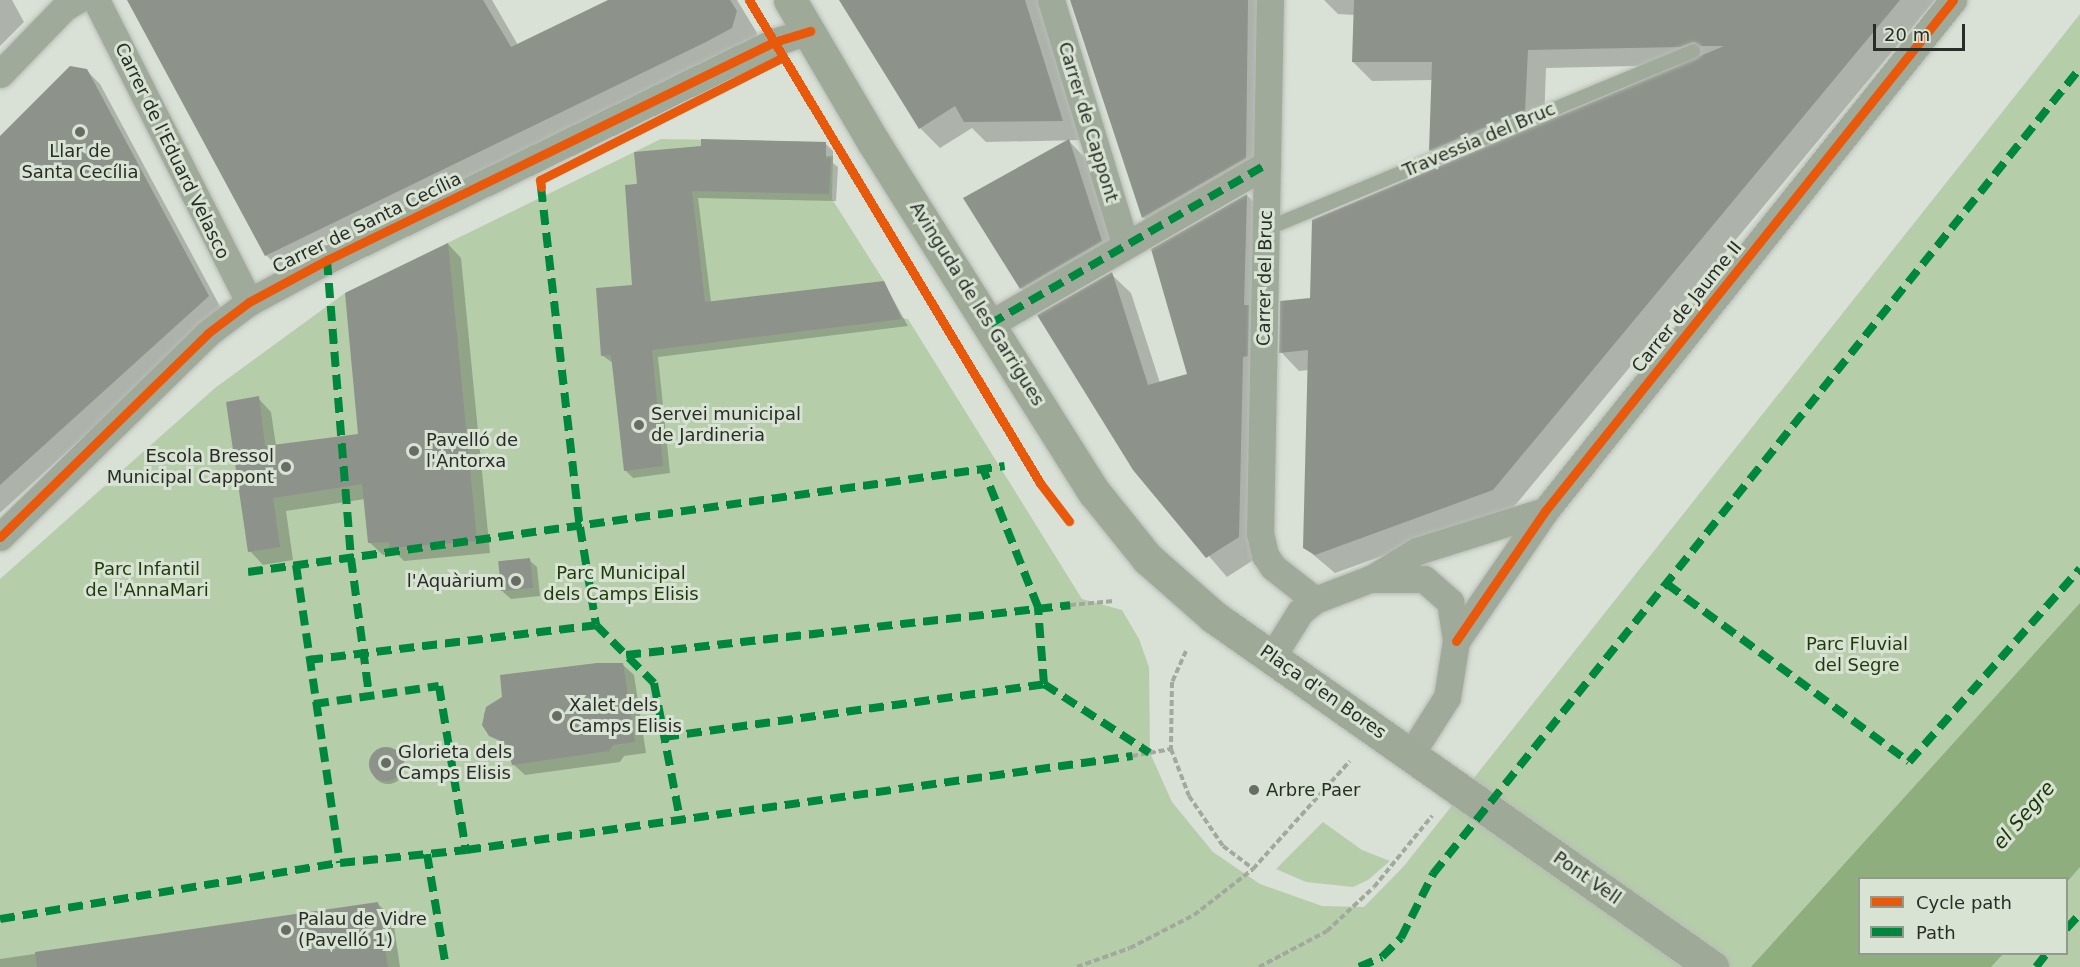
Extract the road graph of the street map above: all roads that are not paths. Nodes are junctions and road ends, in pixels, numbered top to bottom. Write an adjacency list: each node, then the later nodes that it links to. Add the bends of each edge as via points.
1 (96, 0): 13 (street, Carrer de l'Eduard Velasco)
2 (790, 0): 7 (main road, Avinguda de les Garrigues)
3 (1051, 0): 12 (street, Carrer de Cappont)
4 (1270, 0): 10 (street, Carrer del Bruc)
5 (1953, 0): 15 (street, Carrer de Jaume II)
6 (69, 2): 9 (street)
7 (810, 31): 13 (street, Carrer de Santa Cecília, via 774,42 327,260); 14 (main road, Avinguda de les Garrigues, via 874,143)
8 (1693, 51): 11 (lane, Travessia del Bruc)
9 (0, 74)
10 (1267, 164): 11 (street, Carrer del Bruc); 12 (street)
11 (1266, 229): 19 (street, Carrer del Bruc, via 1260,534 1265,555)
12 (1125, 243): 14 (street)
13 (249, 302): 16 (street, Carrer de Santa Cecília, via 208,333)
14 (990, 324): 18 (main road, Avinguda de les Garrigues, via 1094,492 1147,558)
15 (1545, 511): 17 (street, Carrer de Jaume II, via 1417,551); 20 (street, Carrer de Jaume II)
16 (0, 537)
17 (1370, 579): 19 (street, Carrer de Jaume II); 20 (street, Carrer de Jaume II, via 1414,577 1433,585 1450,602)
18 (1185, 592): 21 (main road, Plaça d'en Bores)
19 (1315, 600): 21 (street, Carrer de Jaume II, via 1300,612)
20 (1456, 641): 22 (street, Carrer de Jaume II, via 1447,697)
21 (1272, 657): 22 (main road, Plaça d'en Bores)
22 (1412, 754): 23 (main road, Plaça d'en Bores)
23 (1462, 790): 24 (main road, Pont Vell)
24 (1712, 967)

